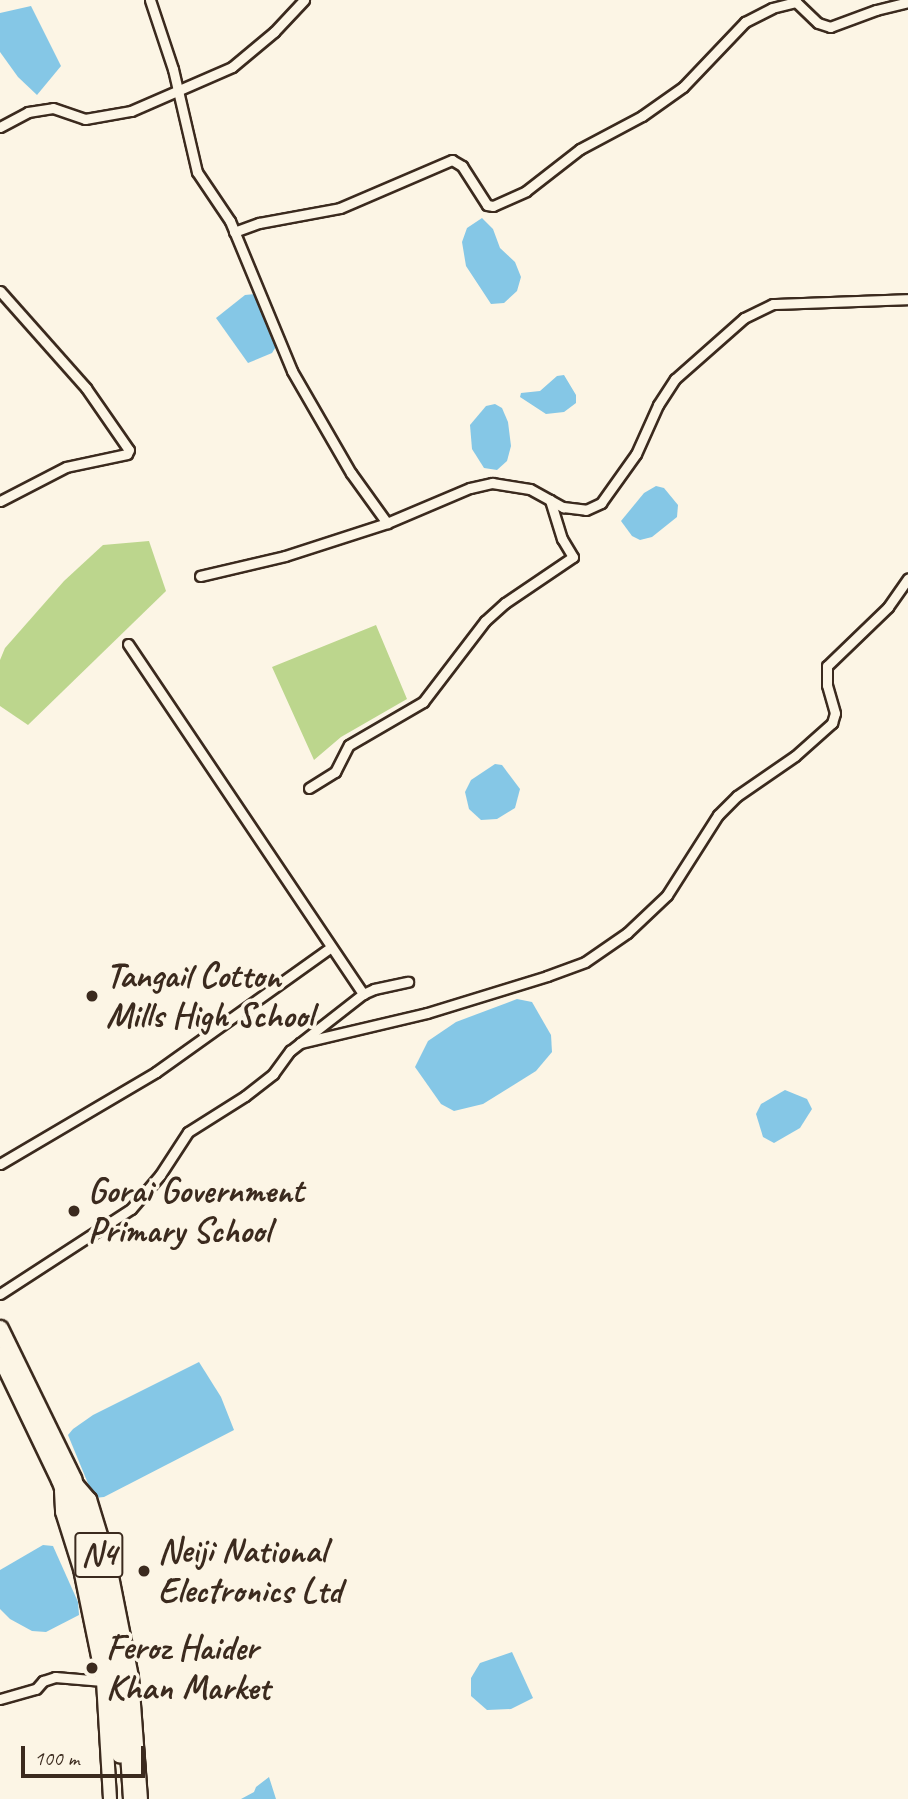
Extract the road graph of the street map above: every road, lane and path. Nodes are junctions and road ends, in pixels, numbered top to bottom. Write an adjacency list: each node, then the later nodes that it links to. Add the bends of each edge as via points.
1 (150, 0): 4 (street)
2 (304, 0): 4 (street, via 232,67)
3 (908, 2): 6 (street, via 830,27 818,23 796,2 772,8 745,22 683,87 642,116 580,149 526,191 493,206 487,205 462,166 452,160 340,208)
4 (178, 89): 5 (street, via 120,113 85,118 53,108 28,112); 6 (street, via 197,172)
5 (0, 127)
6 (234, 232): 11 (street, via 292,371 351,474)
7 (0, 291): 10 (street, via 86,388 129,450 66,467)
8 (908, 299): 9 (street, via 789,302 758,309 674,379 636,454 601,503 586,510)
9 (550, 500): 11 (street, via 530,489 492,482); 15 (street, via 573,557 485,621 423,702 349,745 335,772)
10 (0, 501)
11 (387, 523): 12 (street, via 285,556)
12 (200, 576)
13 (908, 578): 19 (street, via 888,607 827,666 835,713 832,723 718,815 667,895 617,941 585,962 547,976 427,1013)
14 (128, 645): 16 (street)
15 (309, 788)
16 (331, 947): 18 (street); 20 (street, via 156,1072)
17 (408, 982): 18 (street)
18 (363, 994): 19 (street)
19 (300, 1043): 21 (street, via 272,1074 188,1132 131,1209)
20 (0, 1164)
21 (0, 1294)
22 (0, 1329): 24 (highway, N4)
23 (0, 1355): 24 (highway, N4)
24 (67, 1480): 25 (main road, via 62,1512 80,1569); 28 (highway, N4, via 98,1594 112,1681); 29 (highway, N4, via 91,1529 111,1604 125,1691); 30 (main road, via 90,1499 109,1561 132,1677)
25 (103, 1681): 26 (street, via 55,1676 36,1689); 27 (main road)
26 (0, 1699)
27 (110, 1799)
28 (121, 1799)
29 (132, 1799)
30 (141, 1799)

